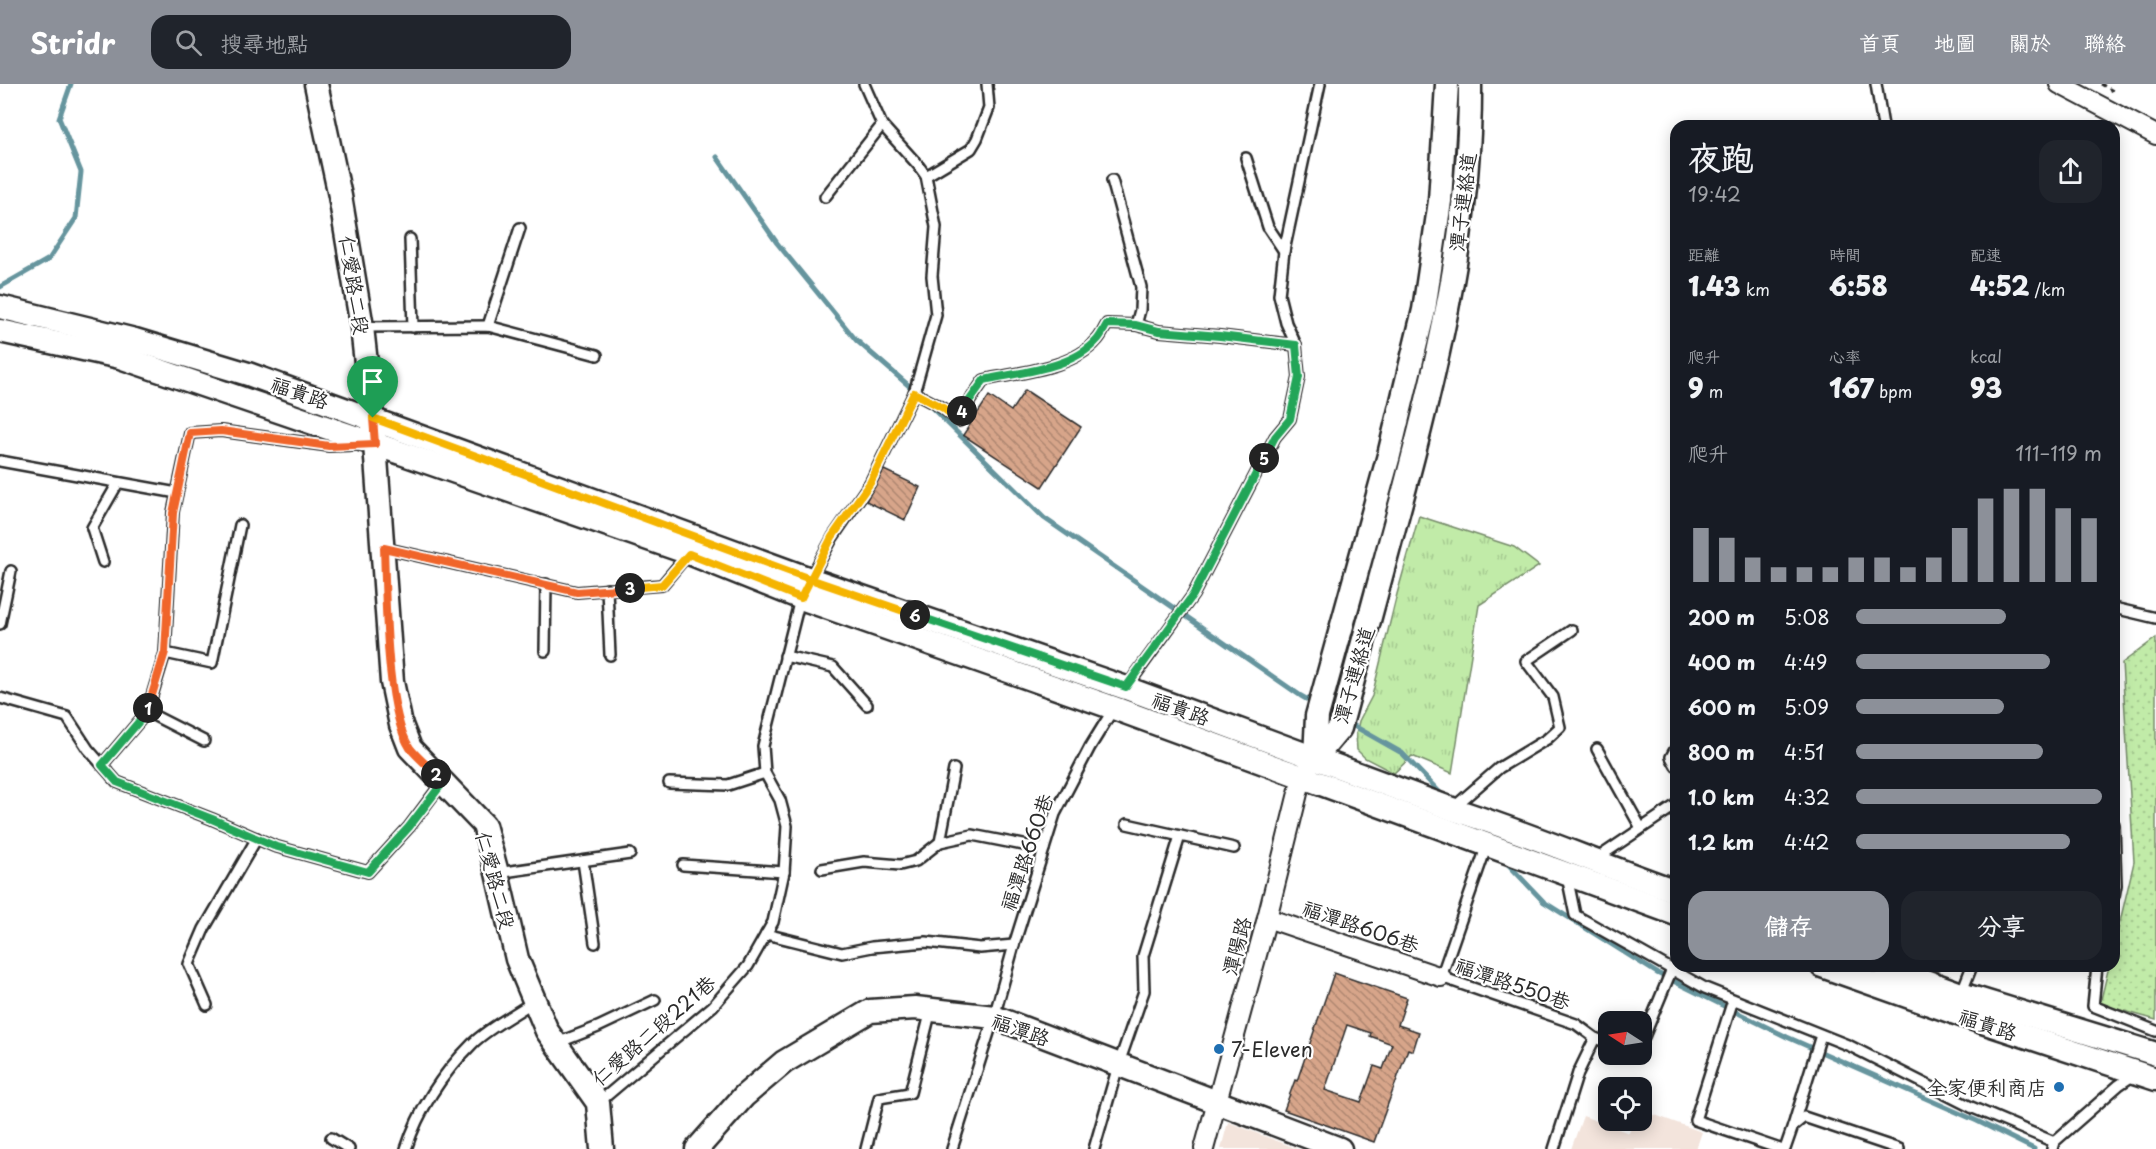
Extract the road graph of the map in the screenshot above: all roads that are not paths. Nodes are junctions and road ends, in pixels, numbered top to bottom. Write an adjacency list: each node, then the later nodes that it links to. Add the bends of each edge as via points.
1 (316, 84): 22 (street, 仁愛路二段)
2 (864, 84): 10 (lane)
3 (987, 84): 13 (lane, via 989,108 971,149)
4 (1320, 84): 18 (lane)
5 (1876, 84): 9 (lane)
6 (2059, 84): 11 (street)
7 (1447, 85): 56 (street, 潭子連絡道, via 1440,201 1424,310 1389,455 1317,716)
8 (1470, 85): 56 (street, 潭子連絡道, via 1470,136 1461,220 1431,387 1340,728)
9 (1882, 120)
10 (882, 125): 13 (lane); 15 (lane)
11 (2156, 135)
12 (1246, 158): 18 (lane, via 1268,227)
13 (926, 176): 27 (lane, 仁愛路二段221巷, via 936,227 932,276 936,315)
14 (1112, 180): 20 (lane, via 1141,287)
15 (825, 197)
16 (519, 228): 21 (lane)
17 (410, 239): 23 (lane)
18 (1284, 251): 25 (lane, via 1279,295)
19 (0, 307): 28 (street, 福貴路, via 135,340)
20 (1136, 325): 25 (lane, via 1159,331); 27 (lane, via 1107,324 1098,340 1086,350 1045,370 984,380 959,421)
21 (488, 326): 23 (lane); 26 (lane)
22 (362, 327): 23 (lane); 28 (street, 仁愛路二段)
23 (413, 327)
24 (0, 331): 29 (street, 福貴路, via 120,357)
25 (1296, 345): 49 (lane, via 1299,377 1290,419 1275,437 1193,595)
26 (597, 355)
27 (914, 393): 40 (lane, 仁愛路二段221巷, via 870,483 832,537)
28 (373, 418): 29 (street, 仁愛路二段); 40 (street, 福貴路)
29 (375, 444): 32 (lane, via 329,446 221,431 190,433); 34 (street, 仁愛路二段); 35 (street, 福貴路)
30 (0, 461): 31 (lane)
31 (118, 483): 32 (lane); 36 (lane, via 92,528)
32 (177, 493): 46 (lane)
33 (240, 525): 46 (lane, via 212,663)
34 (384, 548): 38 (lane); 61 (street, 仁愛路二段, via 392,682 401,725 410,748)
35 (689, 554): 39 (lane, via 662,585); 40 (street, 福貴路)
36 (103, 562)
37 (11, 571): 43 (lane)
38 (546, 584): 39 (lane, via 577,592); 45 (lane)
39 (607, 589): 47 (lane)
40 (805, 589): 48 (lane, 仁愛路二段221巷); 49 (street, 福貴路); 52 (street, 福貴路)
41 (2120, 609): 42 (lane)
42 (2156, 618)
43 (0, 624)
44 (1572, 630): 63 (lane, via 1526,660 1553,697 1560,727 1499,768)
45 (545, 651)
46 (165, 652): 53 (lane)
47 (610, 655)
48 (785, 656): 51 (lane, via 832,667); 59 (lane, 仁愛路二段221巷, via 763,746)
49 (1126, 687): 56 (street, 福貴路)
50 (0, 698): 57 (lane, via 67,717)
51 (867, 705)
52 (1114, 708): 60 (street, 福貴路); 72 (lane, 福潭路660巷, via 1055,814)
53 (147, 712): 54 (lane); 57 (lane)
54 (204, 741)
55 (1597, 749): 66 (lane)
56 (1315, 758): 60 (street, 潭陽路); 63 (street, 福貴路)
57 (102, 765): 68 (lane, via 117,782)
58 (954, 768): 69 (lane)
59 (765, 773): 62 (lane, via 728,784); 78 (lane, 仁愛路二段221巷, via 780,800 787,826)
60 (1302, 777): 70 (street, 福貴路); 83 (street, 潭陽路)
61 (444, 781): 68 (lane, via 368,872); 79 (street, 仁愛路二段, via 484,825)
62 (669, 783)
63 (1452, 809): 75 (street, 福貴路)
64 (1670, 809): 66 (lane)
65 (1127, 824): 67 (lane)
66 (1641, 828): 75 (lane)
67 (1180, 836): 71 (lane); 109 (lane, via 1143,956 1144,991)
68 (257, 838): 99 (lane, via 204,929 189,964)
69 (940, 842): 72 (lane, via 972,835); 77 (lane, via 916,861 900,865 864,862)
70 (1487, 845): 80 (street, 福貴路); 94 (lane)
71 (1234, 848)
72 (1044, 849): 86 (lane, 福潭路660巷)
73 (630, 854): 74 (lane)
74 (583, 861): 79 (lane); 85 (lane)
75 (1592, 861): 80 (lane); 81 (street, 福貴路)
76 (683, 865): 78 (lane)
77 (822, 869)
78 (784, 872): 84 (lane, 仁愛路二段221巷, via 773,922)
79 (497, 873): 98 (street, 仁愛路二段, via 517,959)
80 (1566, 875): 82 (street, 福貴路); 87 (lane, via 1575,915)
81 (1670, 889)
82 (1670, 912)
83 (1267, 918): 94 (street, 福潭路606巷); 112 (street, 潭陽路)
84 (766, 934): 86 (lane, via 842,953 926,942 980,948); 111 (lane, 仁愛路二段221巷, via 748,966 713,1006)
85 (595, 943)
86 (1014, 945): 101 (lane, 福潭路660巷)
87 (1670, 968)
88 (1671, 972): 102 (lane)
89 (1677, 972): 97 (lane)
90 (1839, 972): 110 (street, 福貴路)
91 (1900, 972): 95 (street, 福貴路)
92 (1970, 972): 95 (lane)
93 (2096, 972): 103 (lane, via 2093,1006)
94 (1440, 977): 105 (lane, 福潭路550巷, via 1576,1024)
95 (1961, 994): 108 (street, 福貴路)
96 (655, 1000): 107 (lane)
97 (1733, 1000): 104 (lane); 126 (lane, via 1695,1120)
98 (533, 1002): 107 (street, 仁愛路二段); 118 (lane, via 473,1043 431,1093)
99 (207, 1005)
100 (931, 1010): 101 (street, 福潭路); 116 (street, 福潭路, via 870,1011 784,1062 744,1096); 120 (lane, via 910,1092 879,1098)
101 (994, 1017): 109 (street, 福潭路); 121 (lane, 福潭路660巷)
102 (1652, 1017)
103 (2156, 1031)
104 (1821, 1035): 113 (lane); 115 (lane)
105 (1595, 1038): 106 (lane, 福潭路550巷); 125 (lane, via 1578,1073)
106 (1598, 1039)
107 (555, 1044): 111 (street, 仁愛路二段)
108 (2156, 1054)
109 (1118, 1066): 112 (street, 福潭路); 122 (lane)
110 (2150, 1075): 115 (lane, via 2119,1085)
111 (598, 1103): 119 (street)
112 (1217, 1103): 123 (street, 潭陽路); 124 (street, 福潭路)
113 (1793, 1126): 126 (lane); 127 (lane, via 1804,1117)
114 (331, 1138): 117 (lane)
115 (2053, 1146)
116 (701, 1147)
117 (349, 1149)
118 (406, 1149)
119 (602, 1149)
120 (866, 1149)
121 (952, 1149)
122 (1094, 1149)
123 (1204, 1149)
124 (1340, 1149)
125 (1554, 1149)
126 (1782, 1149)
127 (1899, 1149)

